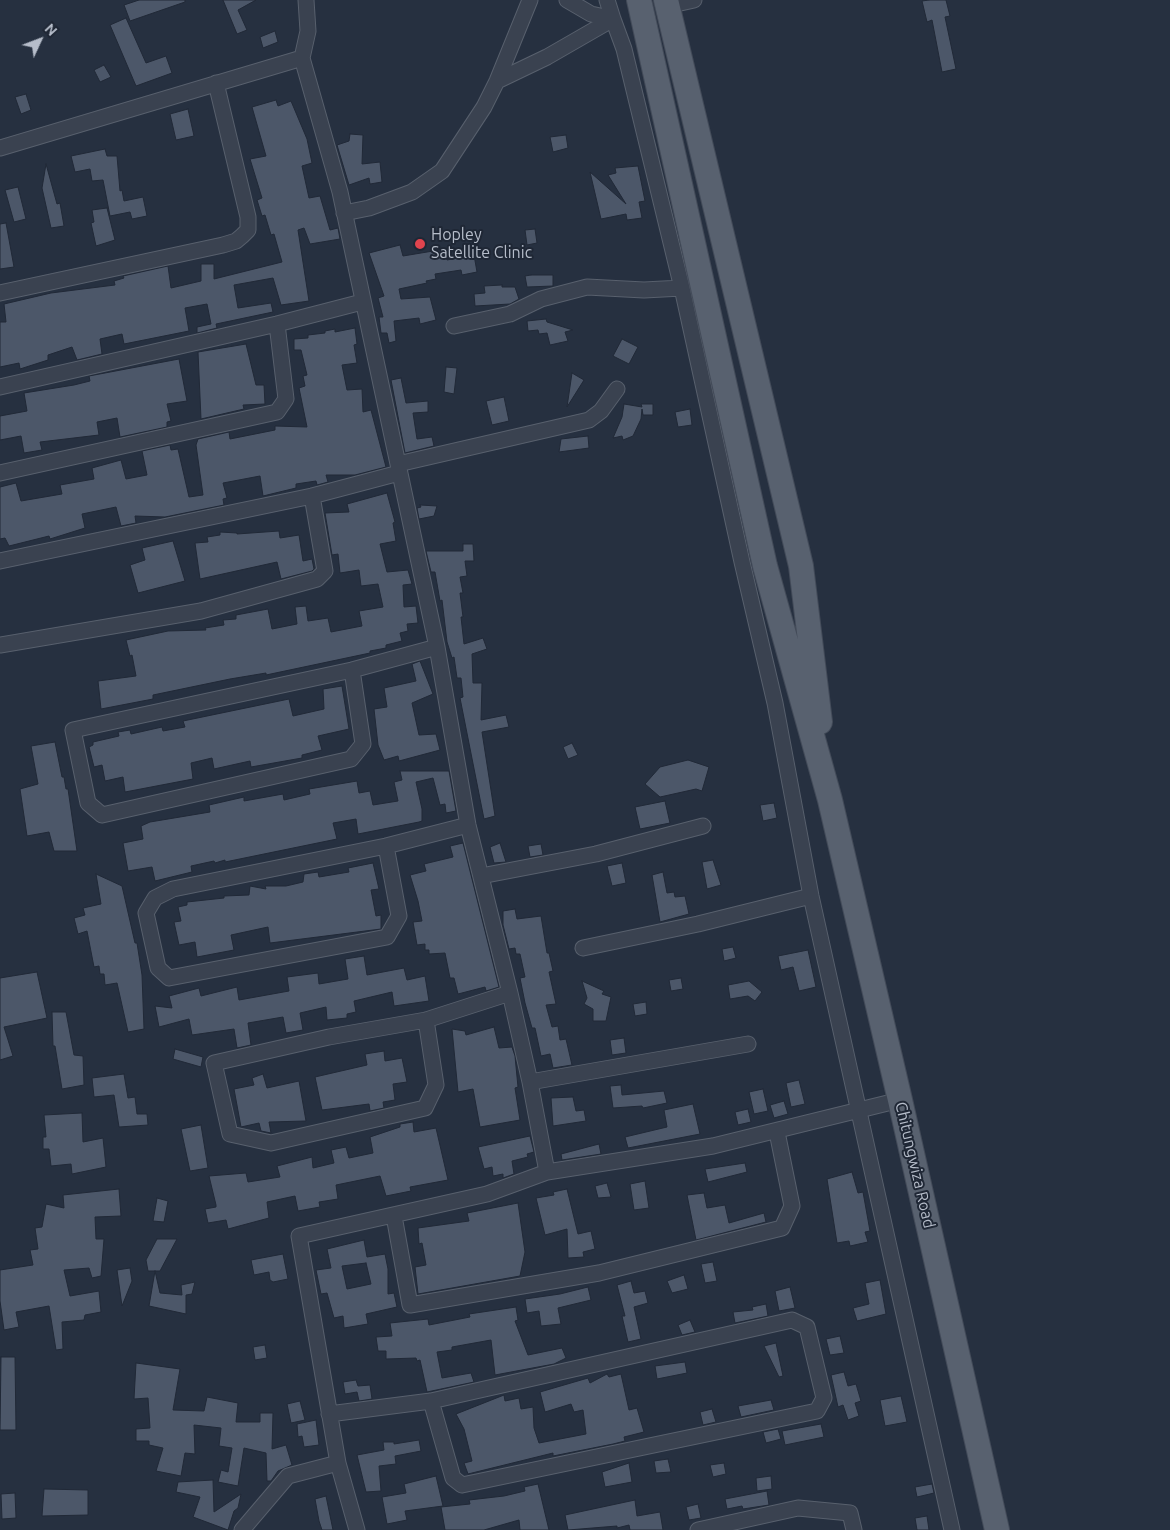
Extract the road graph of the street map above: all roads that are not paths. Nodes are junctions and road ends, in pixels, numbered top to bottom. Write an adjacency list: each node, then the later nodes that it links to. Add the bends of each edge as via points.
1 (306, 0): 9 (street, via 308,31)
2 (530, 0): 10 (street)
3 (568, 0): 8 (street, via 591,14)
4 (608, 0): 8 (street)
5 (639, 0): 28 (main road, via 765,566)
6 (694, 0): 7 (street)
7 (667, 3): 28 (main road, via 801,566)
8 (613, 20): 10 (street); 14 (street, via 624,49)
9 (302, 58): 11 (street); 13 (street)
10 (498, 81): 13 (street, via 442,171 412,192 369,208)
11 (216, 83): 12 (street); 15 (street, via 248,217 248,230 242,236 223,245)
12 (0, 148)
13 (344, 213): 16 (street)
14 (682, 288): 18 (street, via 587,287 541,299 510,314); 33 (street, via 775,703)
15 (0, 293)
16 (362, 302): 17 (street); 21 (street)
17 (277, 324): 19 (street); 22 (street, via 286,399 277,412)
18 (454, 326)
19 (0, 387)
20 (617, 390): 21 (street, via 602,411 589,420)
21 (399, 469): 23 (street); 26 (street)
22 (0, 472)
23 (312, 496): 24 (street); 25 (street, via 325,571 317,579 201,611)
24 (0, 561)
25 (0, 645)
26 (437, 647): 27 (street); 29 (street)
27 (352, 670): 27 (street, via 73,730 88,803 102,814 351,759 363,744)
28 (830, 800): 39 (main road, Chitungwiza Road)
29 (468, 824): 31 (street); 32 (street)
30 (703, 826): 32 (street, via 596,854)
31 (386, 846): 31 (street, via 173,889 154,898 146,913 158,968 169,978 387,936 399,916)
32 (481, 876): 35 (street)
33 (812, 896): 34 (street); 40 (street)
34 (582, 948)
35 (510, 993): 36 (street); 38 (street)
36 (426, 1020): 36 (street, via 214,1062 230,1134 271,1143 425,1108 436,1085)
37 (748, 1044): 38 (street)
38 (530, 1082): 42 (street)
39 (900, 1100): 40 (street); 52 (main road, Chitungwiza Road)
40 (858, 1110): 41 (street); 51 (street)
41 (777, 1132): 42 (street, via 713,1146); 43 (street, via 792,1206 782,1228 598,1273 410,1305)
42 (546, 1172): 43 (street, via 487,1194)
43 (394, 1216): 45 (street, via 299,1236)
44 (430, 1401): 44 (street, via 792,1320 806,1327 824,1398 817,1411 462,1485 453,1478); 45 (street)
45 (329, 1414): 46 (street)
46 (338, 1463): 47 (street, via 288,1476); 48 (street)
47 (242, 1530)
48 (357, 1530)
49 (698, 1530): 50 (street, via 798,1508 850,1513)
50 (854, 1530)
51 (952, 1530)
52 (997, 1530)

